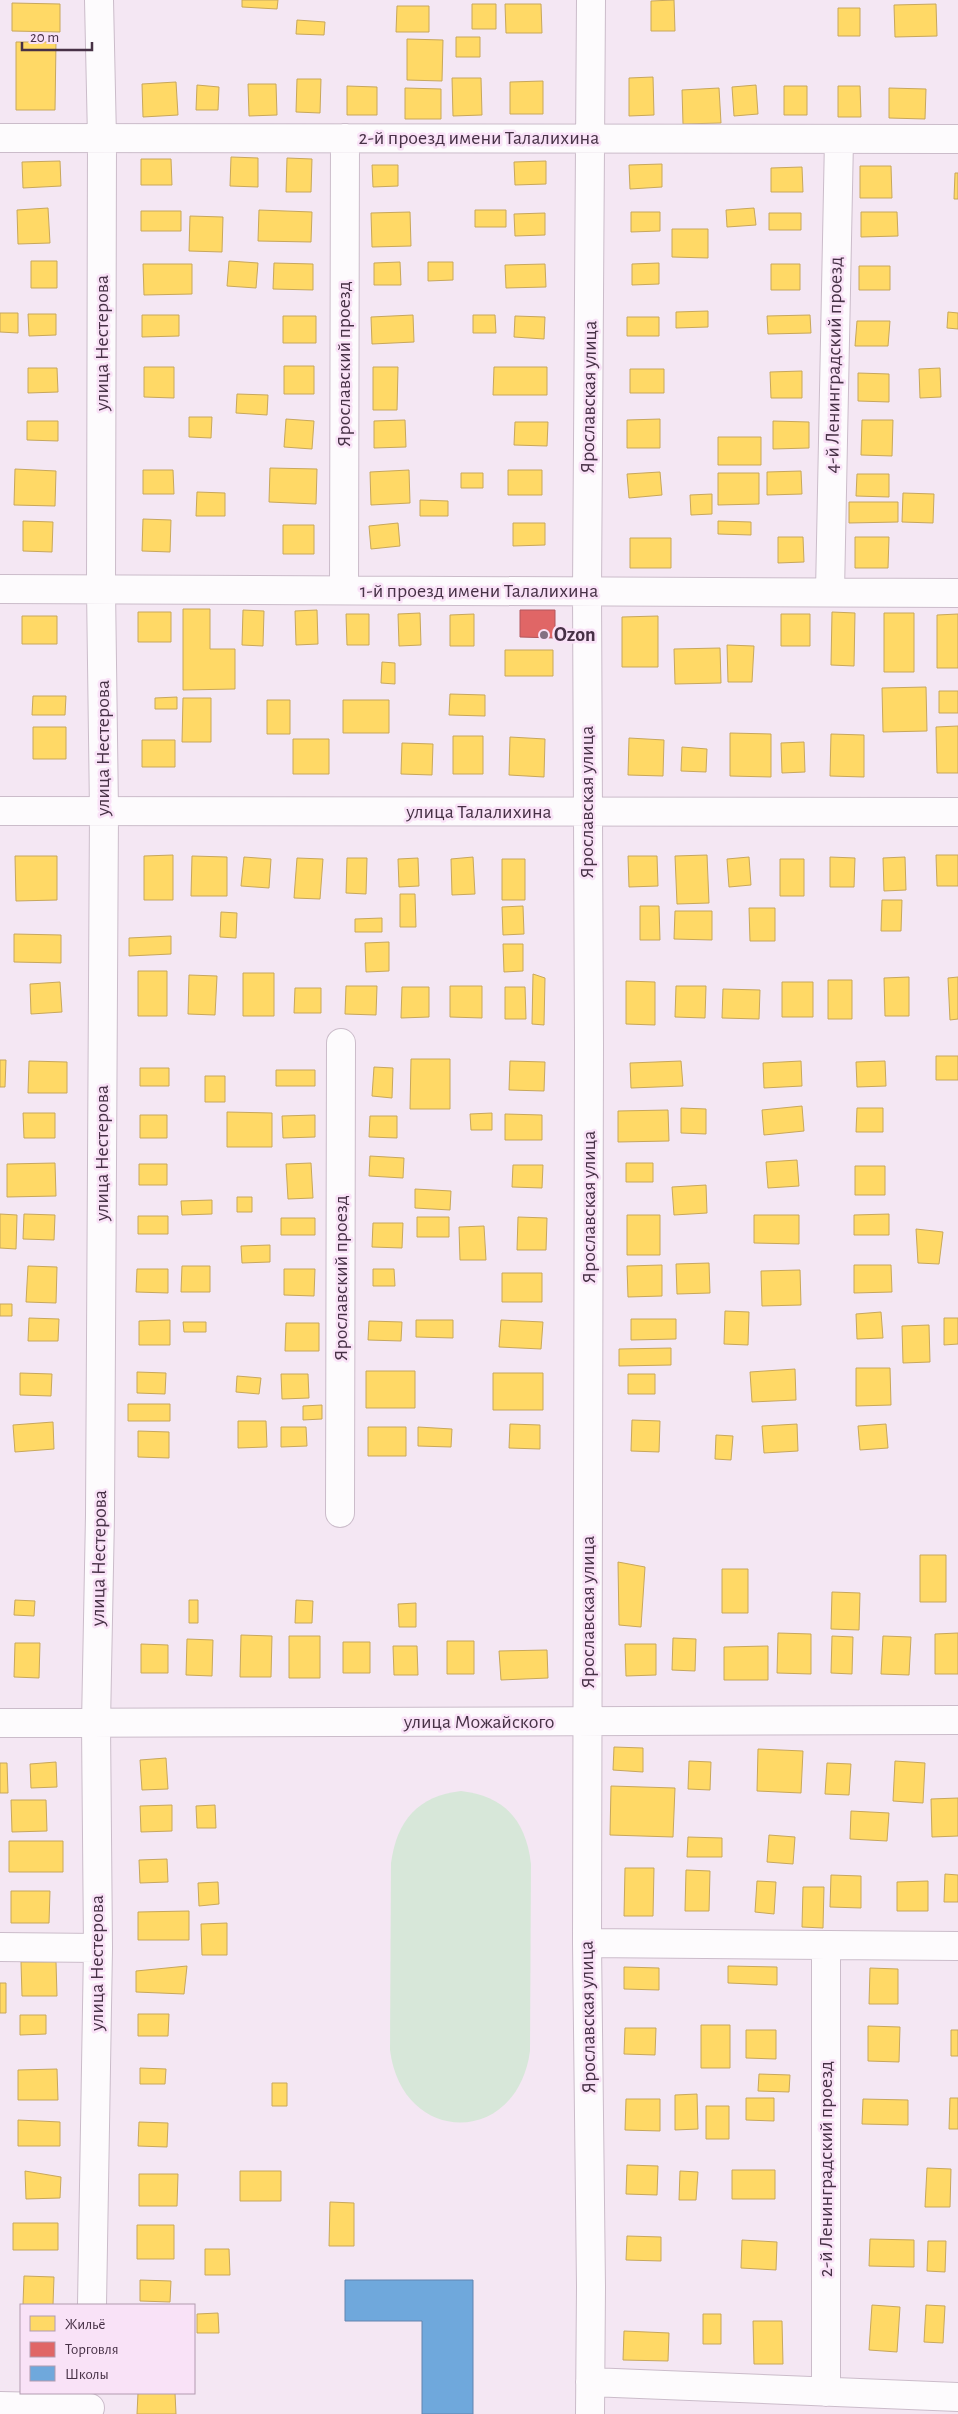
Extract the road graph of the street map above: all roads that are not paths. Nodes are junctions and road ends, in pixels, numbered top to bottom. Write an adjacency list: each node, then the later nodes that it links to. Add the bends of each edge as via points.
1 (99, 0): 4 (street, улица Нестерова)
2 (592, 0): 6 (street, Ярославская улица)
3 (0, 138): 4 (street, 2-й проезд имени Талалихина)
4 (102, 138): 5 (street, 2-й проезд имени Талалихина); 10 (street, улица Нестерова)
5 (345, 138): 6 (street, 2-й проезд имени Талалихина); 11 (street, Ярославский проезд)
6 (591, 139): 7 (street, 2-й проезд имени Талалихина); 12 (street, Ярославская улица)
7 (839, 139): 8 (street, 2-й проезд имени Талалихина); 13 (street, 4-й Ленинградский проезд)
8 (958, 139)
9 (0, 589): 10 (street, 1-й проезд имени Талалихина)
10 (101, 590): 11 (street, 1-й проезд имени Талалихина); 16 (street, улица Нестерова)
11 (344, 590): 12 (street, 1-й проезд имени Талалихина)
12 (587, 592): 13 (street, 1-й проезд имени Талалихина); 17 (street, Ярославская улица)
13 (830, 592): 14 (street, 1-й проезд имени Талалихина)
14 (958, 592)
15 (0, 811): 16 (street, улица Талалихина)
16 (104, 811): 17 (street, улица Талалихина); 24 (street, улица Нестерова)
17 (587, 812): 18 (street, улица Талалихина); 22 (street, Ярославская улица)
18 (958, 812)
19 (341, 1043): 20 (street, Ярославский проезд)
20 (340, 1513)
21 (958, 1720): 22 (street, улица Можайского)
22 (588, 1721): 24 (street, улица Можайского); 25 (street, Ярославская улица)
23 (0, 1723): 24 (street, улица Можайского)
24 (96, 1724): 29 (street, улица Нестерова)
25 (587, 1943): 26 (street); 31 (street, Ярославская улица)
26 (826, 1945): 27 (street); 32 (street, 2-й Ленинградский проезд)
27 (958, 1946)
28 (0, 1947): 29 (street)
29 (98, 1948): 30 (street, улица Нестерова)
30 (92, 2304)
31 (590, 2382): 32 (street); 36 (street, Ярославская улица)
32 (826, 2392): 33 (street)
33 (958, 2397)
34 (90, 2405): 35 (street)
35 (0, 2406)
36 (590, 2414)

